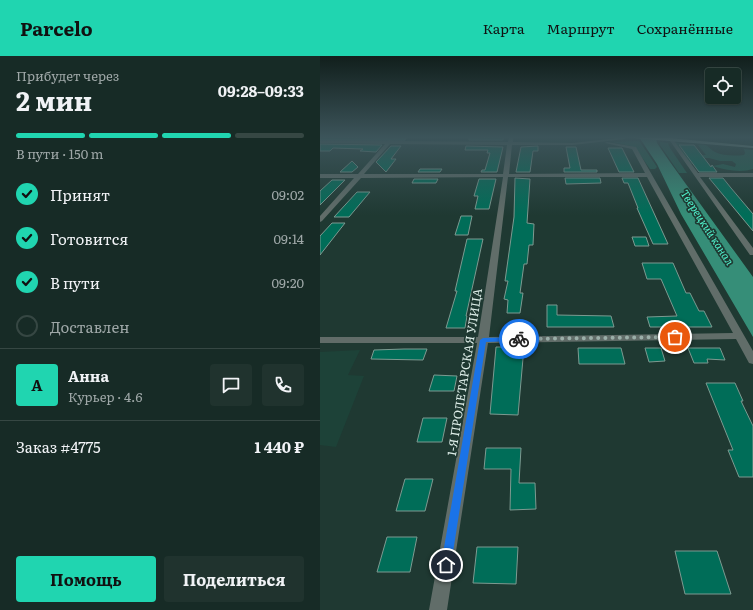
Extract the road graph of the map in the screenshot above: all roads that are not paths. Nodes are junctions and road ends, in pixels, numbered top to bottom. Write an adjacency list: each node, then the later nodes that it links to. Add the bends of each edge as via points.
1 (370, 163): 9 (street)
2 (507, 163): 10 (street, 1-Я ПРОЛЕТАРСКАЯ УЛИЦА)
3 (643, 163): 5 (street)
4 (687, 163): 6 (street)
5 (650, 175): 10 (street); 13 (street)
6 (696, 175): 7 (street); 12 (street)
7 (753, 175)
8 (320, 176): 9 (street)
9 (358, 176): 10 (street); 11 (street)
10 (505, 176): 15 (street, 1-Я ПРОЛЕТАРСКАЯ УЛИЦА)
11 (320, 220)
12 (753, 253)
13 (739, 336): 15 (street); 16 (street)
14 (320, 340): 15 (street)
15 (483, 340): 17 (street, 1-Я ПРОЛЕТАРСКАЯ УЛИЦА)
16 (753, 360)
17 (438, 610)

